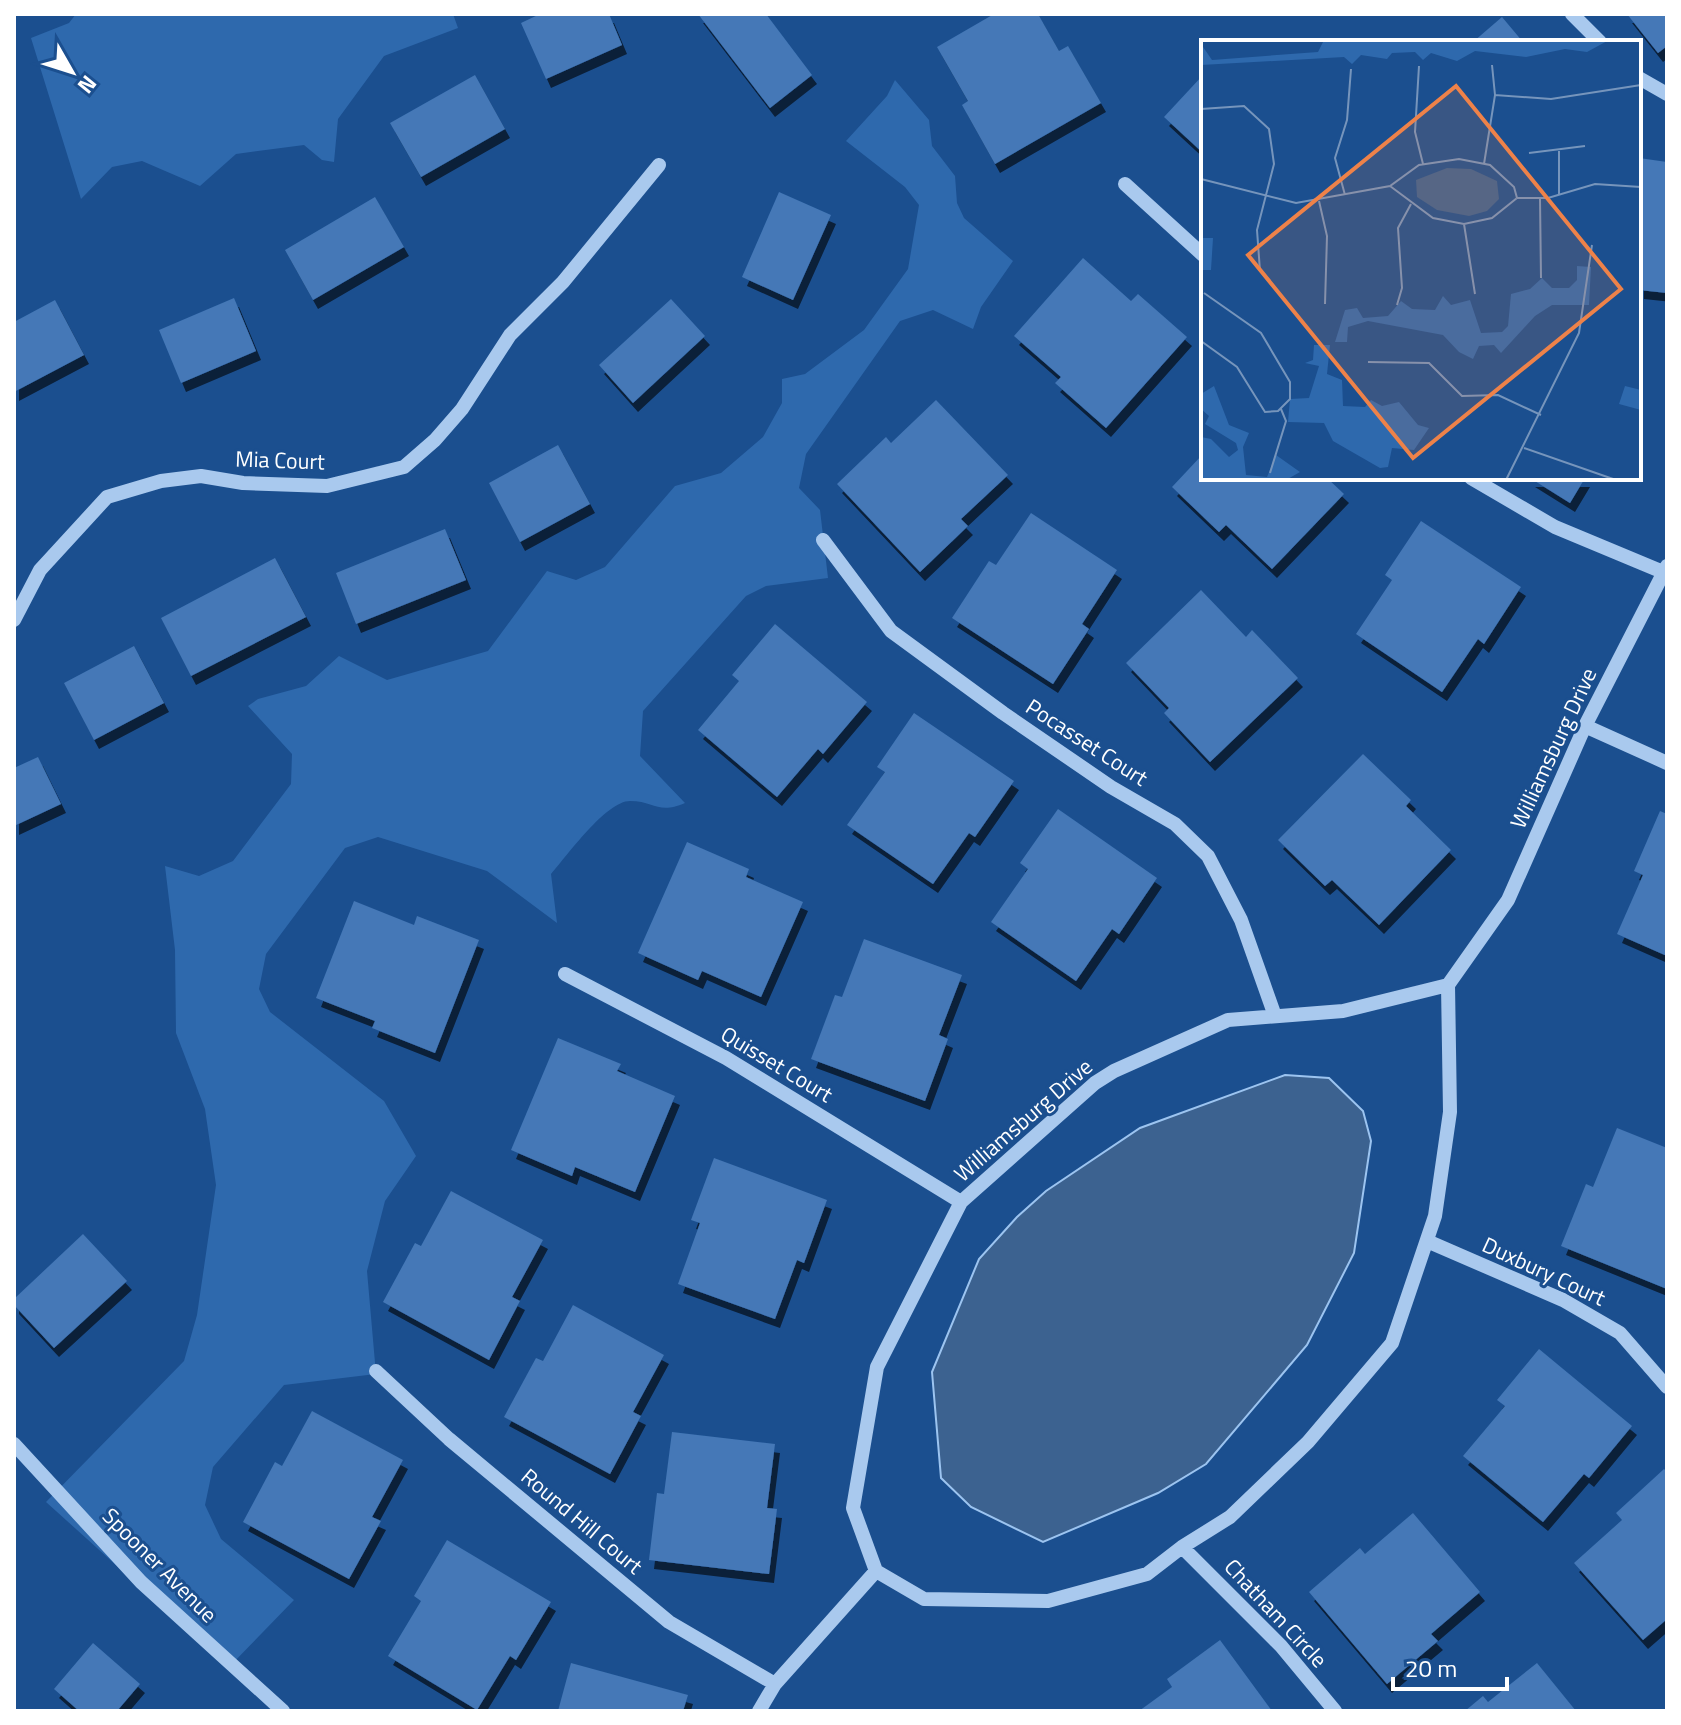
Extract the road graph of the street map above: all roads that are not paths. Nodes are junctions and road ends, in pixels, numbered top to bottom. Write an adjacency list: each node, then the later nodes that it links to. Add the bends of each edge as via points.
1 (1572, 14): 2 (street)
2 (1598, 40)
3 (1641, 79): 4 (street)
4 (1667, 94)
5 (659, 165): 11 (street, Mia Court, via 563,282 510,335 462,409 404,467 327,486 201,476 107,497 40,570)
6 (1125, 184): 7 (street)
7 (1201, 253)
8 (1474, 480): 10 (street, via 1555,527)
9 (823, 540): 16 (street, Pocasset Court, via 891,631 1111,787 1175,824 1208,856 1241,920)
10 (1665, 569): 12 (street, Williamsburg Drive)
11 (14, 620)
12 (1585, 726): 13 (street); 15 (street, Williamsburg Drive, via 1508,900)
13 (1667, 763)
14 (565, 974): 17 (street, Quisset Court, via 726,1058)
15 (1448, 985): 16 (street, Williamsburg Drive, via 1343,1011); 18 (street, via 1450,1112)
16 (1275, 1016): 17 (street, Williamsburg Drive, via 1228,1020 1114,1071)
17 (961, 1202): 23 (street, Williamsburg Drive, via 877,1367 853,1508)
18 (1427, 1241): 20 (street, Duxbury Court, via 1563,1300 1620,1333); 22 (street, via 1392,1343 1308,1442 1230,1517)
19 (376, 1371): 24 (street, Round Hill Court, via 449,1439 669,1622)
20 (1667, 1387)
21 (14, 1444): 25 (street, Spooner Avenue, via 141,1582)
22 (1182, 1547): 23 (street, via 1147,1574 1048,1601 924,1599); 27 (street, Chatham Circle, via 1281,1646)
23 (876, 1571): 24 (street)
24 (775, 1684): 26 (street)
25 (283, 1711)
26 (759, 1711)
27 (1335, 1711)

